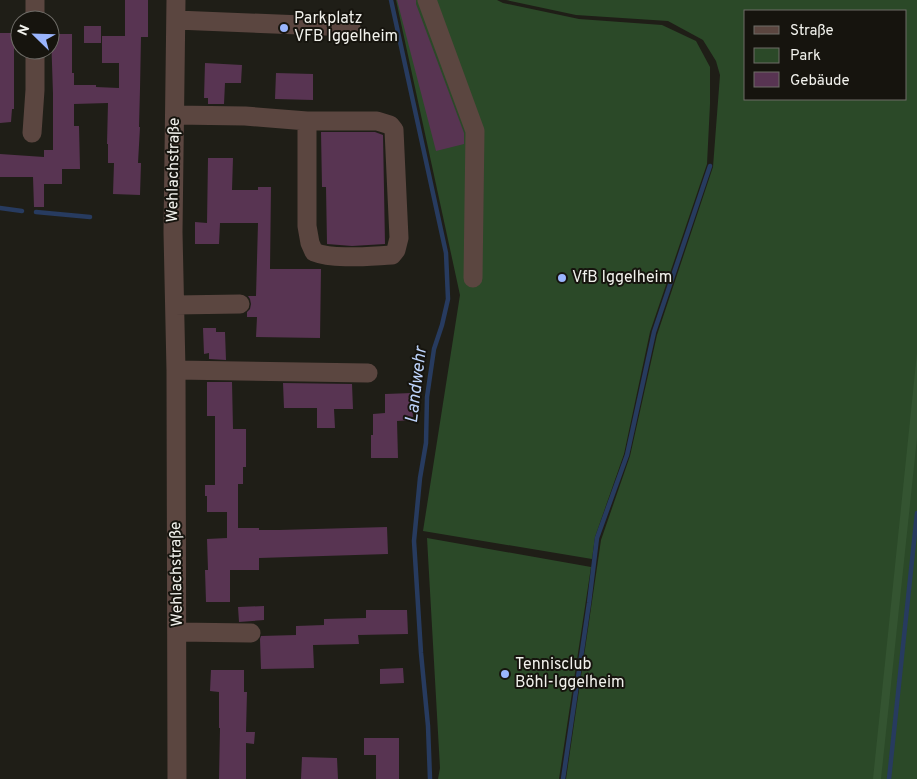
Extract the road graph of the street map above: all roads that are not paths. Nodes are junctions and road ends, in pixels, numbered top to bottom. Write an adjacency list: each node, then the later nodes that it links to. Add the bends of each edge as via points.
1 (176, 0): 3 (street, Wehlachstraße)
2 (427, 0): 9 (street, via 475,131)
3 (176, 20): 4 (street); 6 (street, Wehlachstraße)
4 (351, 27)
5 (35, 60): 8 (street)
6 (174, 115): 7 (street); 11 (street, Wehlachstraße, via 172,232)
7 (307, 121): 7 (street, via 377,121 390,125 394,130 399,238 392,256 337,256 314,252 307,226)
8 (32, 133)
9 (473, 278)
10 (240, 304): 11 (street)
11 (175, 305): 12 (street, Wehlachstraße)
12 (176, 370): 13 (street); 14 (street, Wehlachstraße)
13 (368, 373)
14 (178, 632): 15 (street); 16 (street, Wehlachstraße)
15 (251, 633)
16 (177, 779)

